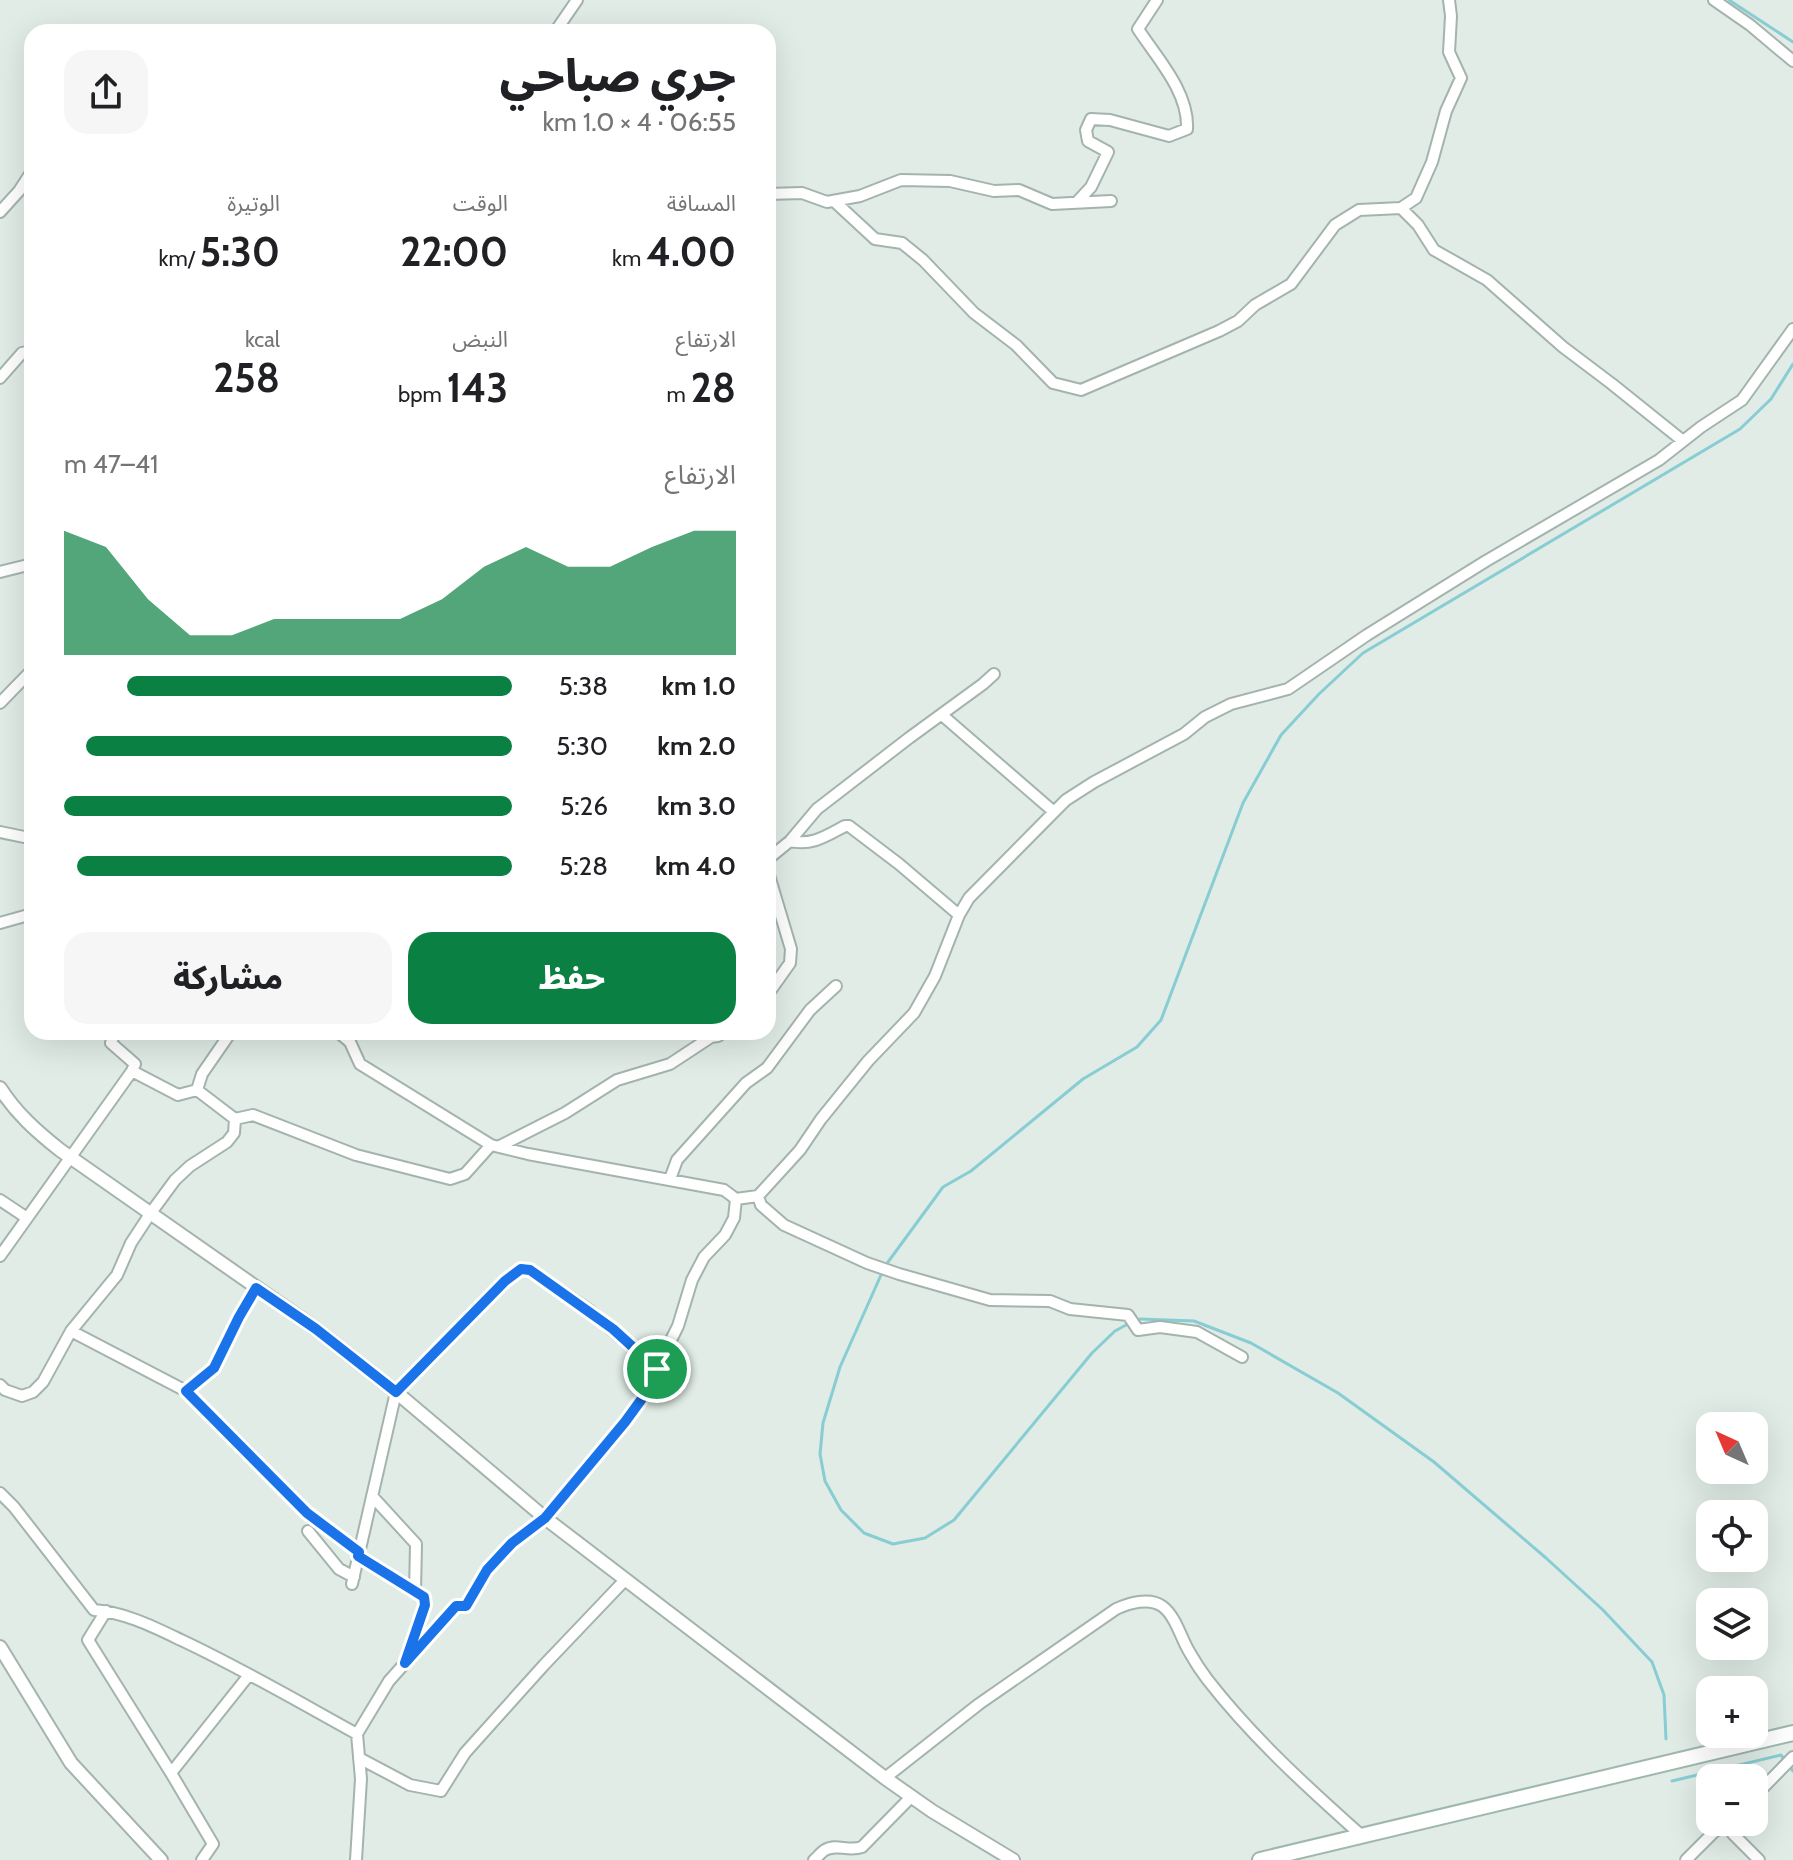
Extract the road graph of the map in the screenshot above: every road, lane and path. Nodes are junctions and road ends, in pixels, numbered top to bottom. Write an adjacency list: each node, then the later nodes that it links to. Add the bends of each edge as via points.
1 (577, 0): 5 (street)
2 (1157, 0): 10 (street, via 1138,29 1175,85 1188,114 1187,129 1169,136 1091,119 1088,141 1108,152)
3 (1449, 0): 12 (street, via 1449,52 1461,78 1416,198)
4 (1714, 0): 6 (street)
5 (560, 24)
6 (1793, 61)
7 (24, 183): 13 (street)
8 (776, 194): 9 (street)
9 (834, 201): 10 (street, via 901,180 1019,190 1052,204); 12 (street, via 875,239 902,243 923,260 1053,383 1081,390 1238,321 1291,284 1335,225 1359,210)
10 (1078, 201): 11 (street)
11 (1111, 201)
12 (1401, 208): 17 (street, via 1434,250 1487,280)
13 (0, 212)
14 (1793, 329): 17 (street, via 1742,400)
15 (24, 353): 16 (street)
16 (0, 378)
17 (1683, 441): 24 (street, via 1288,689 1231,704 1205,717 1184,734 1094,782)
18 (24, 566): 19 (street)
19 (0, 572)
20 (994, 674): 23 (street)
21 (24, 678): 22 (street)
22 (0, 703)
23 (942, 715): 24 (street); 27 (street, via 817,809)
24 (1054, 812): 30 (street, via 969,898)
25 (0, 832): 26 (street)
26 (24, 837)
27 (790, 841): 28 (street); 30 (street, via 818,841 849,826)
28 (776, 852)
29 (776, 899): 33 (street, via 791,949 790,963)
30 (959, 915): 46 (street, via 914,1013)
31 (24, 916): 32 (street)
32 (0, 923)
33 (776, 983)
34 (836, 986): 45 (street, via 810,1010 767,1068 746,1083 677,1160)
35 (112, 1040): 39 (street, via 135,1064)
36 (225, 1040): 41 (street)
37 (348, 1040): 43 (street, via 360,1064)
38 (706, 1040): 43 (street, via 670,1064 617,1080 565,1113)
39 (132, 1071): 41 (street, via 178,1095); 44 (street)
40 (0, 1088): 44 (street, via 39,1134)
41 (197, 1090): 42 (street)
42 (235, 1119): 43 (street, via 253,1115 356,1155 450,1179 465,1174); 49 (street, via 227,1142 175,1180)
43 (496, 1146): 45 (street)
44 (70, 1158): 49 (street); 50 (street)
45 (670, 1179): 47 (street, via 724,1190)
46 (758, 1196): 47 (street); 54 (street, via 784,1225 899,1274 990,1300 1050,1301 1070,1309 1128,1315 1138,1330 1197,1332)
47 (736, 1199): 55 (street, via 734,1218 692,1280)
48 (0, 1200): 50 (street)
49 (150, 1214): 52 (street); 53 (street, via 117,1275)
50 (27, 1218): 51 (street)
51 (0, 1256)
52 (256, 1288): 57 (street, via 214,1368); 58 (street)
53 (71, 1331): 56 (street, via 33,1392 22,1396); 57 (street)
54 (1242, 1357)
55 (657, 1369): 58 (street, via 589,1310 521,1269); 61 (street, via 625,1422)
56 (0, 1385)
57 (186, 1391): 63 (street, via 307,1513)
58 (396, 1392): 60 (street); 61 (street)
59 (0, 1493): 66 (street, via 94,1610)
60 (372, 1496): 63 (street); 65 (street, via 416,1544)
61 (545, 1518): 64 (street); 68 (street, via 512,1543 487,1570 466,1606 456,1606)
62 (308, 1531): 63 (street, via 353,1580)
63 (359, 1554): 65 (street)
64 (625, 1580): 73 (street, via 465,1753 441,1791 410,1785); 75 (street)
65 (415, 1592): 68 (street, via 424,1597 425,1605)
66 (106, 1611): 69 (street, via 150,1625); 74 (street, via 88,1640)
67 (0, 1647): 81 (street, via 71,1763)
68 (405, 1663): 71 (street)
69 (249, 1675): 71 (street); 74 (street)
70 (1793, 1733): 78 (main road)
71 (357, 1734): 73 (street)
72 (1793, 1757): 76 (street)
73 (359, 1758): 83 (street)
74 (171, 1773): 82 (street, via 213,1844)
75 (885, 1778): 77 (street); 78 (street, via 979,1704 1116,1609 1130,1602 1157,1604 1165,1608 1208,1679 1278,1759)
76 (1768, 1783)
77 (912, 1796): 84 (street, via 862,1847 826,1849); 85 (street)
78 (1362, 1836): 86 (main road)
79 (1710, 1836): 87 (street)
80 (1735, 1836): 88 (street)
81 (161, 1860)
82 (202, 1860)
83 (356, 1860)
84 (814, 1860)
85 (1013, 1860)
86 (1260, 1860)
87 (1686, 1860)
88 (1759, 1860)

